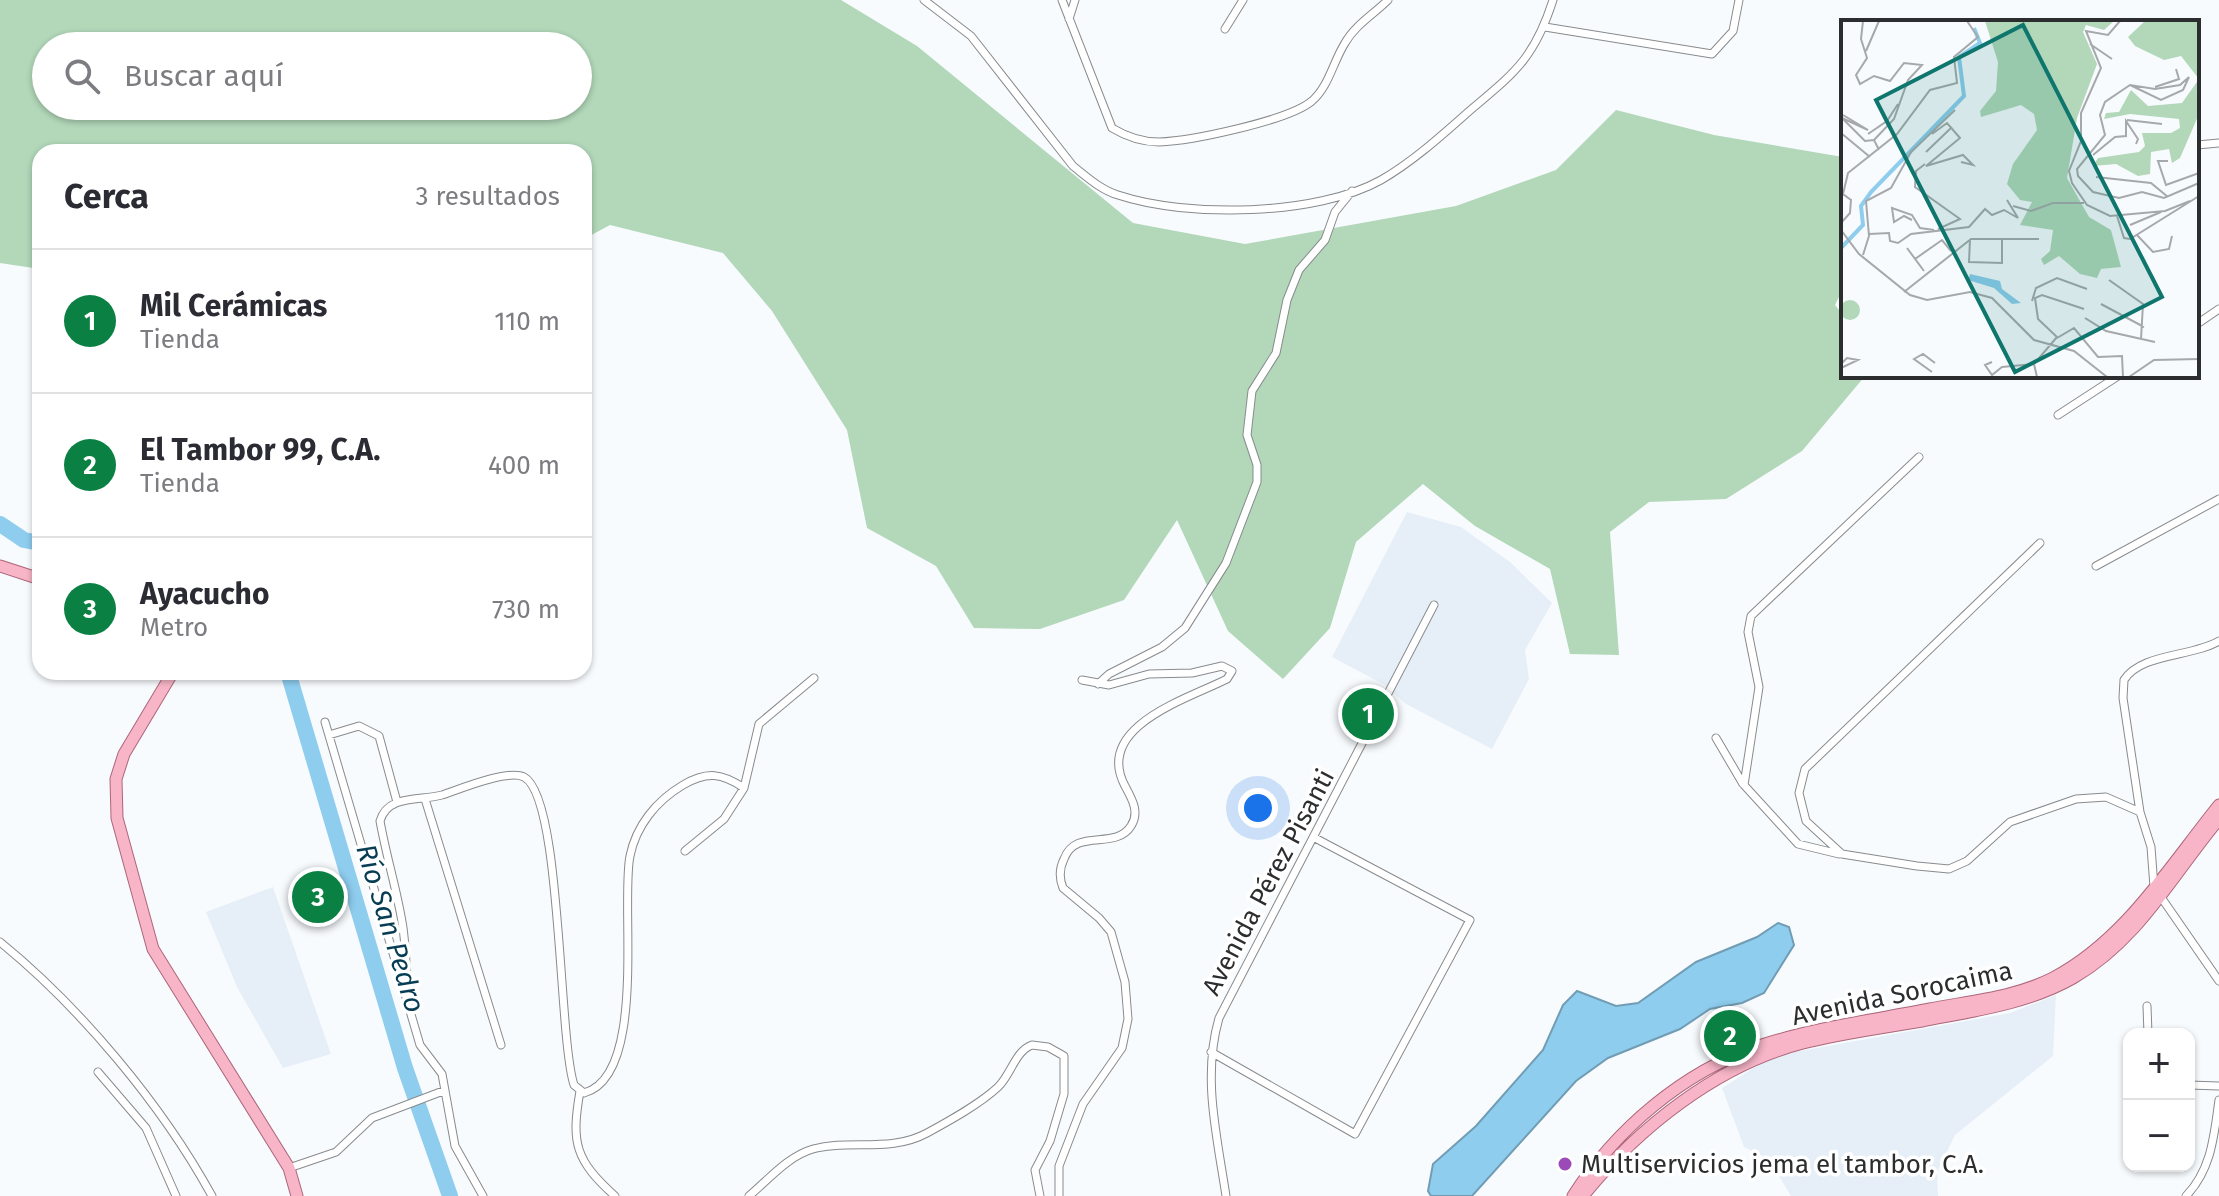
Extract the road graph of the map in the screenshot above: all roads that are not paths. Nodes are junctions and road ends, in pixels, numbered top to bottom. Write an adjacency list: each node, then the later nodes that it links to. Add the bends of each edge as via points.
1 (924, 0): 13 (street, via 971,36 1073,166 1118,195 1182,208 1253,211)
2 (1062, 0): 8 (street)
3 (1075, 0): 8 (street)
4 (1243, 0): 10 (street)
5 (1388, 0): 8 (street, via 1345,41 1312,101 1261,122 1161,142 1142,141 1112,128)
6 (1553, 0): 9 (street)
7 (1739, 0): 9 (street, via 1733,31 1712,54)
8 (1069, 19)
9 (1545, 27): 13 (street, via 1521,68 1420,153 1379,181)
10 (1225, 29)
11 (2219, 143): 12 (street)
12 (2199, 145)
13 (1352, 191): 29 (street, via 1335,212 1325,240 1299,270 1276,353 1252,391 1247,435 1257,482 1226,563 1185,628)
14 (2219, 309): 15 (street)
15 (2199, 323)
16 (2115, 378): 17 (street)
17 (2058, 415)
18 (1919, 457): 33 (street, via 1751,616 1748,632 1759,687)
19 (2219, 499): 22 (street)
20 (2040, 543): 42 (street, via 1805,769 1799,793 1806,821)
21 (0, 566): 23 (main road)
22 (2096, 566)
23 (32, 576)
24 (1434, 605): 40 (street, Avenida Pérez Pisanti)
25 (2219, 641): 38 (street, via 2134,668 2124,680)
26 (814, 678): 34 (street, via 759,724)
27 (168, 680): 59 (main road, via 124,754 116,779 117,818 153,949)
28 (1082, 680): 29 (street)
29 (1098, 684): 67 (street, via 1222,666 1232,671 1223,682 1159,710 1132,733 1120,770 1136,812 1130,828 1116,838 1075,844 1062,864 1063,888 1111,932 1125,982 1128,1019 1122,1048 1083,1104 1059,1166)
30 (325, 722): 31 (street)
31 (329, 735): 36 (street, via 359,726 379,736); 47 (street)
32 (1716, 738): 33 (street)
33 (1744, 785): 42 (street, via 1798,844)
34 (744, 788): 41 (street, via 724,819); 57 (street, via 718,774 701,776 661,799 645,820 629,863 624,1022 603,1080 591,1091)
35 (425, 799): 36 (street); 51 (street); 57 (street, via 507,775 525,778 538,793 557,910 567,1057)
36 (397, 802): 47 (street, via 380,821 402,910)
37 (2219, 805): 43 (main road, Avenida Sorocaima)
38 (2140, 812): 42 (street, via 2106,797 2076,799 2010,822 1967,861 1949,869); 43 (street, via 2151,847)
39 (2219, 819): 44 (main road, Avenida Sorocaima)
40 (1315, 838): 52 (street, Avenida Pérez Pisanti, via 1219,1018); 52 (street, via 1470,920 1355,1134)
41 (685, 851)
42 (1842, 854)
43 (2154, 887): 44 (street); 48 (main road, Avenida Sorocaima, via 2088,956)
44 (2161, 898): 46 (street); 48 (main road, Avenida Sorocaima, via 2089,968 2050,989)
45 (0, 942): 61 (street, via 47,981 90,1031 183,1143)
46 (2219, 981)
47 (405, 992): 56 (street, via 420,1045 442,1074)
48 (2019, 996): 69 (main road, Avenida Sorocaima, via 1805,1034 1733,1057 1661,1099 1602,1158); 70 (main road, Avenida Sorocaima, via 1802,1043 1756,1059 1668,1112)
49 (2147, 1006): 50 (street)
50 (2148, 1028)
51 (501, 1045)
52 (1211, 1052): 68 (street, Avenida Pérez Pisanti, via 1209,1077)
53 (98, 1072): 60 (street, via 146,1128)
54 (2195, 1085): 55 (street)
55 (2219, 1086)
56 (443, 1091): 59 (street, via 372,1118 336,1152); 63 (street, via 455,1146)
57 (580, 1091): 64 (street, via 576,1147)
58 (2219, 1100): 71 (street, via 2213,1148 2200,1181)
59 (289, 1168): 62 (main road)
60 (176, 1196)
61 (212, 1196)
62 (297, 1196)
63 (483, 1196)
64 (615, 1196)
65 (749, 1196): 66 (street, via 809,1150 850,1144 892,1146 926,1134 996,1089 1021,1052 1032,1045 1057,1050 1066,1064 1064,1094 1035,1170)
66 (1040, 1196)
67 (1059, 1196)
68 (1226, 1196)
69 (1573, 1196)
70 (1583, 1196)
71 (2186, 1196)

